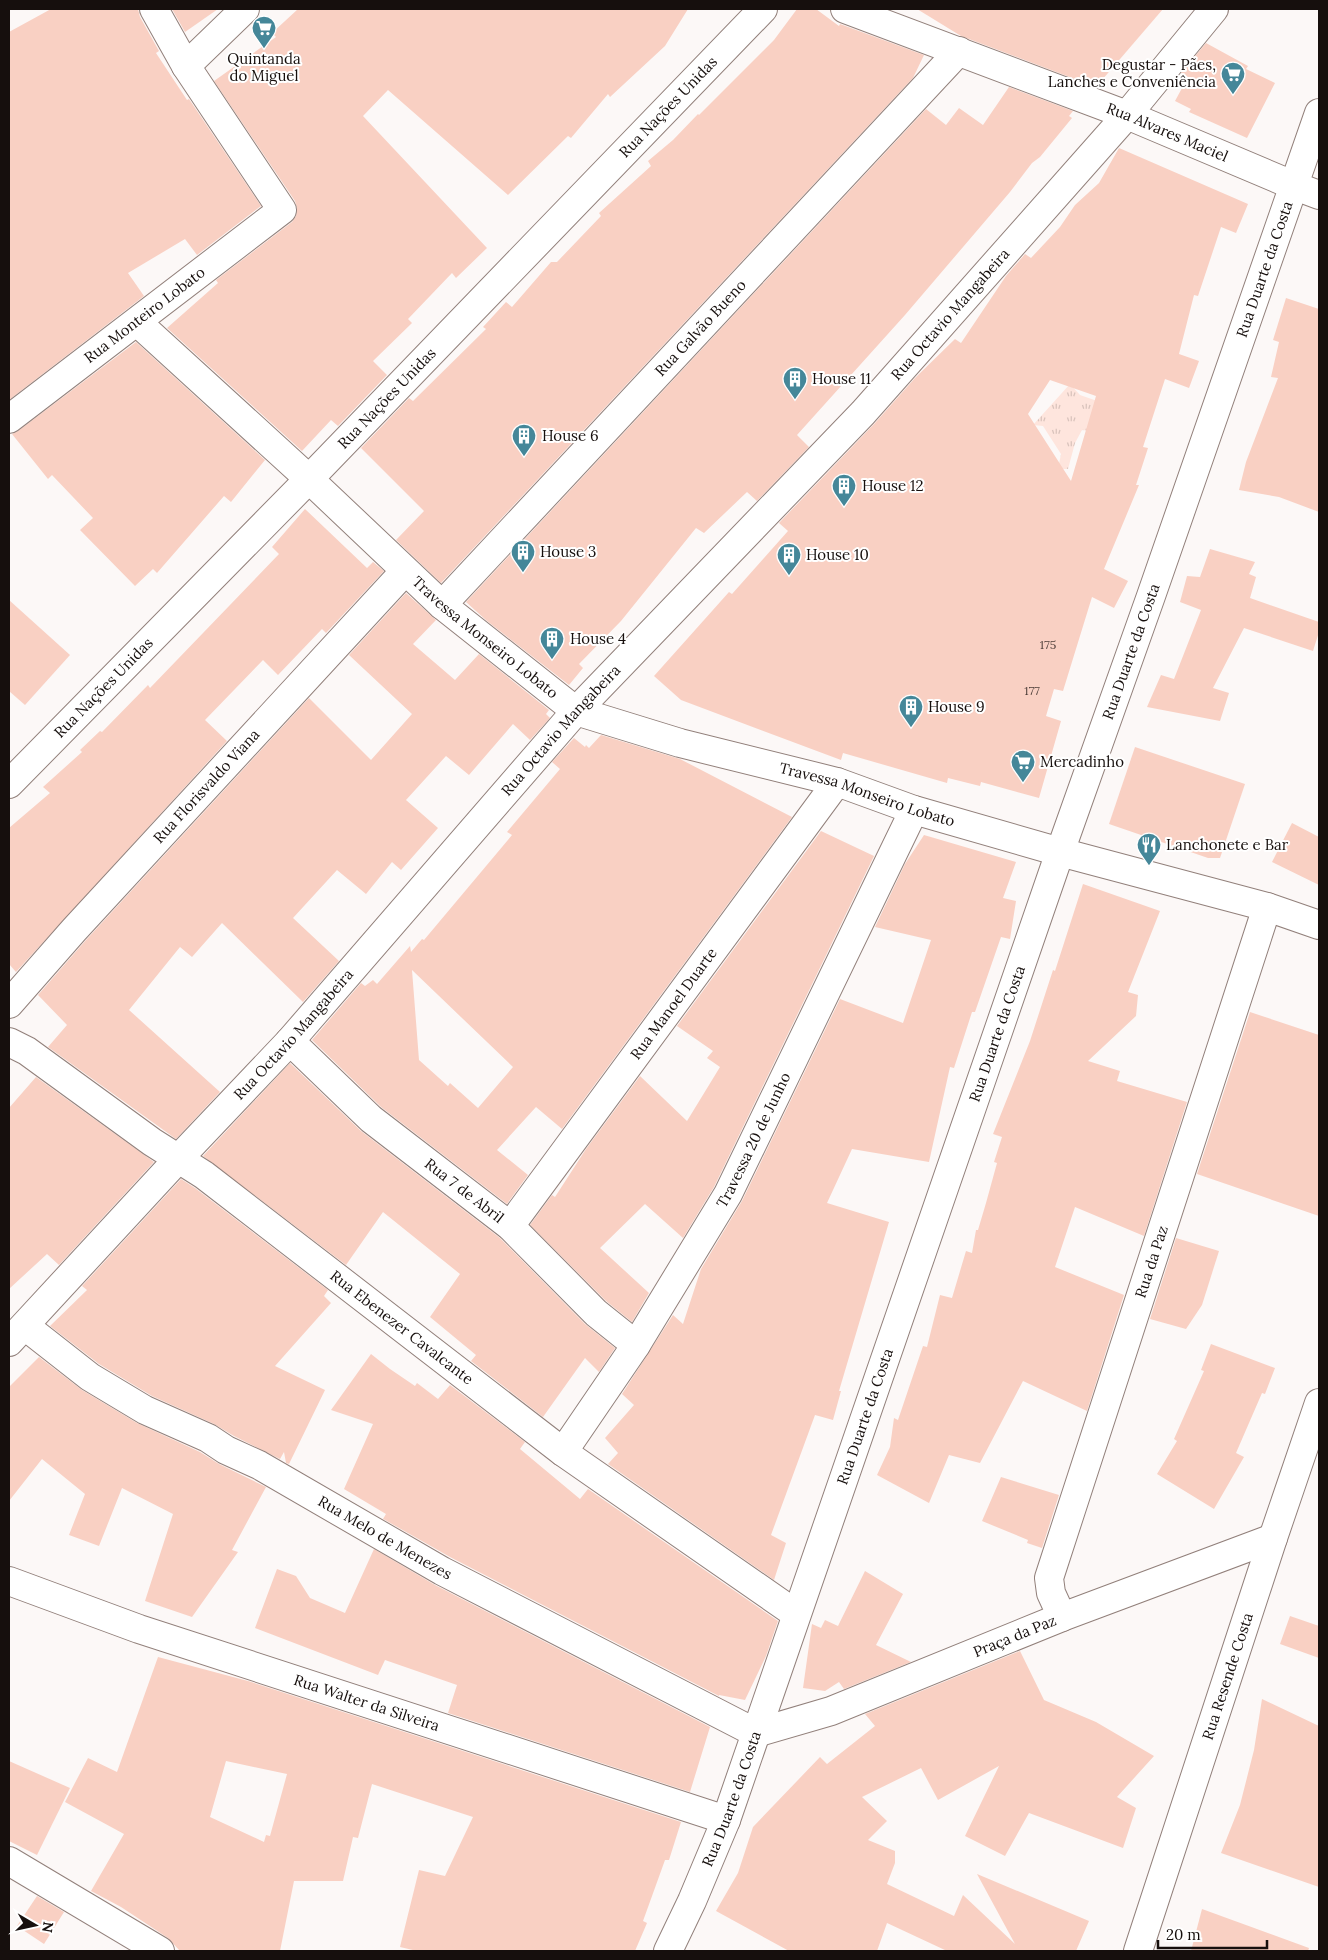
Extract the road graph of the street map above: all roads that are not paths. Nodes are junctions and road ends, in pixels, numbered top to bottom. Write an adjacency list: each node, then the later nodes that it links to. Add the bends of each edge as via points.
1 (154, 9): 7 (street)
2 (245, 9): 7 (street)
3 (763, 9): 13 (street, Rua Nações Unidas)
4 (845, 9): 6 (street, Rua Alvares Maciel)
5 (1214, 9): 9 (street, Rua Octavio Mangabeira)
6 (959, 51): 9 (street, Rua Alvares Maciel); 15 (street, Rua Galvão Bueno)
7 (186, 66): 11 (street, Rua Monteiro Lobato, via 282,210)
8 (1319, 113): 10 (street, Rua Duarte da Costa)
9 (1127, 115): 10 (street, Rua Alvares Maciel); 16 (street, Rua Octavio Mangabeira, via 863,413)
10 (1307, 190): 20 (street, Rua Duarte da Costa)
11 (137, 322): 12 (street, Rua Monteiro Lobato); 13 (street, Travessa Monseiro Lobato)
12 (9, 419)
13 (308, 479): 14 (street, Travessa Monseiro Lobato); 18 (street, Rua Nações Unidas)
14 (405, 572): 15 (street, Travessa Monseiro Lobato); 23 (street, Rua Florisvaldo Viana)
15 (442, 605): 16 (street, Travessa Monseiro Lobato)
16 (576, 711): 17 (street, Travessa Monseiro Lobato, via 680,743); 24 (street, Rua Octavio Mangabeira)
17 (837, 782): 19 (street, Travessa Monseiro Lobato); 27 (street, Rua Manoel Duarte)
18 (9, 784)
19 (914, 810): 20 (street, Travessa Monseiro Lobato); 29 (street, Travessa 20 de Junho, via 728,1194)
20 (1060, 852): 21 (street, Travessa Monseiro Lobato); 34 (street, Rua Duarte da Costa)
21 (1267, 907): 22 (street, Travessa Monseiro Lobato); 35 (street, Rua da Paz, via 1049,1578 1051,1593)
22 (1319, 925)
23 (9, 1004)
24 (290, 1041): 26 (street, Rua Octavio Mangabeira); 27 (street, Rua 7 de Abril, via 371,1119)
25 (9, 1042): 26 (street, Rua Ebenezer Cavalcante, via 27,1051)
26 (179, 1158): 28 (street, Rua Octavio Mangabeira); 31 (street, Rua Ebenezer Cavalcante)
27 (510, 1226): 29 (street, Rua 7 de Abril, via 596,1312)
28 (17, 1334): 36 (street, Rua Melo de Menezes, via 145,1410 259,1465 442,1571)
29 (636, 1344): 31 (street, Travessa 20 de Junho)
30 (1319, 1403): 32 (street, Rua Resende Costa)
31 (563, 1452): 34 (street, Rua Ebenezer Cavalcante)
32 (1273, 1538): 35 (street, Praça da Paz); 41 (street, Rua Resende Costa)
33 (9, 1581): 37 (street, Rua Walter da Silveira, via 148,1632)
34 (796, 1614): 36 (street, Rua Duarte da Costa)
35 (1062, 1617): 36 (street, Praça da Paz, via 831,1711)
36 (756, 1733): 37 (street, Rua Duarte da Costa)
37 (726, 1820): 40 (street, Rua Duarte da Costa)
38 (9, 1861): 39 (street)
39 (160, 1951)
40 (668, 1951)
41 (1138, 1951)

